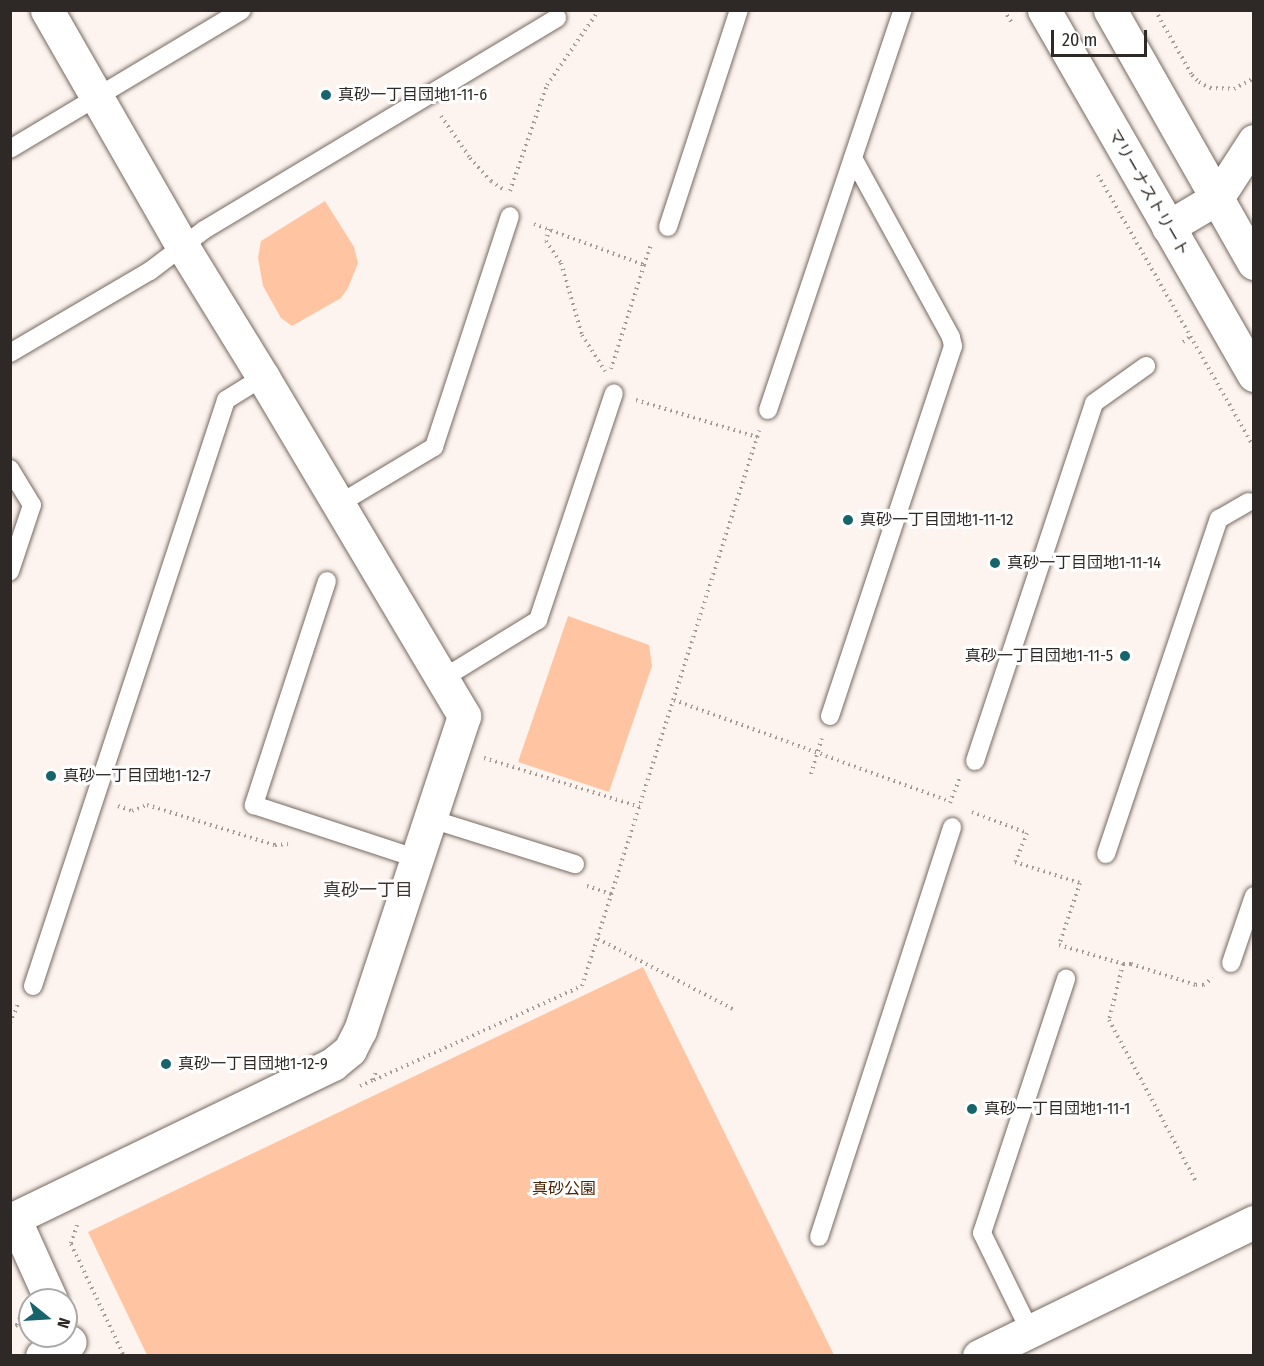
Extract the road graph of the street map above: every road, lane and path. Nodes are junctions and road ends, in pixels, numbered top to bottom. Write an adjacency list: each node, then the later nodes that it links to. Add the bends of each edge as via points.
1 (47, 10): 14 (street)
2 (242, 10): 14 (lane)
3 (599, 10): 13 (path, via 547,85 509,194 491,181 463,150)
4 (739, 10): 21 (lane)
5 (903, 10): 17 (lane)
6 (1004, 10): 11 (path)
7 (1044, 10): 22 (street, マリーナストリート)
8 (1110, 10): 19 (street)
9 (1155, 10): 12 (path, via 1199,82 1210,88 1234,89)
10 (557, 18): 13 (lane)
11 (1016, 31)
12 (1254, 78)
13 (428, 95): 24 (lane)
14 (98, 97): 16 (lane); 24 (street)
15 (1254, 141): 19 (street)
16 (10, 149)
17 (853, 158): 33 (lane); 43 (lane, via 953,346)
18 (1092, 165): 26 (path)
19 (1217, 198): 22 (street); 25 (street)
20 (510, 216): 23 (path); 38 (lane, via 434,447)
21 (668, 227)
22 (1168, 227): 30 (street, マリーナストリート)
23 (549, 229): 23 (path, via 644,265 609,374 582,335 561,263 546,241)
24 (183, 246): 28 (lane, via 150,272); 31 (street)
25 (1254, 263)
26 (1191, 337): 27 (path); 35 (path)
27 (1183, 342)
28 (10, 353)
29 (1146, 366): 46 (lane, via 1094,403)
30 (1254, 375)
31 (264, 377): 38 (street); 48 (lane, via 226,400)
32 (614, 393): 34 (path); 41 (lane, via 538,620)
33 (768, 410): 34 (path)
34 (757, 437): 42 (path)
35 (1254, 447)
36 (10, 469): 39 (lane, via 32,505)
37 (1248, 502): 56 (lane, via 1219,519)
38 (339, 504): 41 (street)
39 (10, 571)
40 (327, 581): 57 (lane, via 254,805)
41 (442, 679): 53 (street, via 464,717)
42 (674, 700): 44 (path); 51 (path)
43 (830, 716): 44 (path)
44 (818, 753): 47 (path); 49 (path)
45 (477, 756): 51 (path)
46 (975, 761): 49 (path, via 965,763)
47 (811, 774)
48 (94, 799): 55 (path, via 132,811 147,805 275,845); 64 (lane)
49 (951, 802): 50 (path); 54 (path, via 946,815)
50 (958, 805)
51 (640, 807): 60 (path)
52 (965, 809): 62 (path, via 1027,832 1015,862 1080,883 1059,945)
53 (431, 819): 57 (street); 58 (lane)
54 (952, 827): 72 (lane)
55 (296, 843)
56 (1106, 854)
57 (418, 859): 73 (street, via 350,1050 333,1064 14,1218)
58 (575, 864)
59 (1254, 896): 61 (lane)
60 (598, 939): 65 (path); 67 (path, via 582,986 576,990)
61 (1231, 963): 62 (path, via 1210,981 1196,985)
62 (1123, 964): 69 (path, via 1109,1020)
63 (1066, 979): 74 (lane, via 982,1233)
64 (33, 986)
65 (734, 1009)
66 (377, 1069): 67 (path)
67 (373, 1080): 68 (path)
68 (352, 1090)
69 (1195, 1180)
70 (78, 1222): 75 (path, via 71,1244)
71 (1254, 1222): 74 (street)
72 (819, 1237)
73 (46, 1288)
74 (1030, 1331): 76 (street)
75 (124, 1356)
76 (978, 1356)

